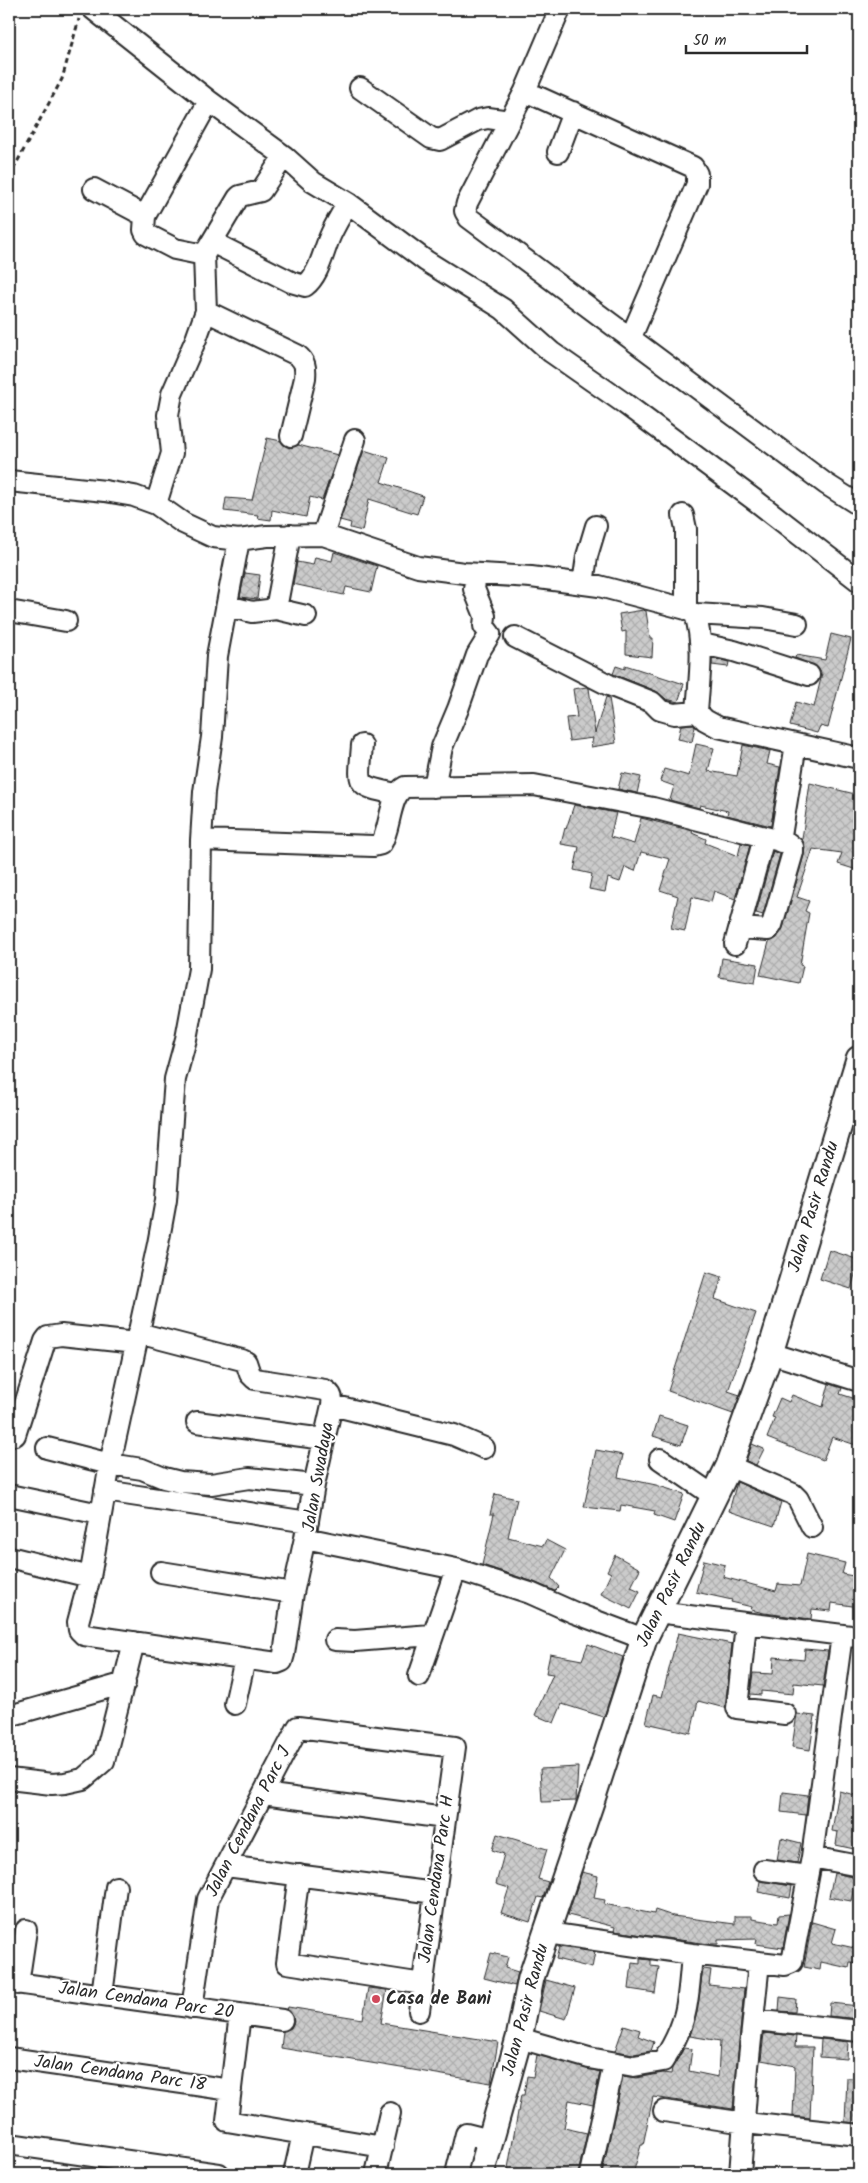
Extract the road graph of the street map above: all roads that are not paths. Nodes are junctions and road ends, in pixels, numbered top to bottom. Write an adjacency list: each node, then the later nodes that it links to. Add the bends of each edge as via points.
1 (560, 9): 4 (street)
2 (86, 13): 5 (street)
3 (360, 88): 7 (street, via 431,138 440,140 478,120)
4 (525, 91): 6 (street); 7 (street)
5 (209, 101): 9 (street); 12 (street)
6 (573, 112): 8 (street); 15 (street, via 693,167 697,174 697,184)
7 (510, 121): 15 (street, via 467,203 465,210 469,218)
8 (558, 152)
9 (284, 156): 11 (street, via 312,182); 13 (street, via 261,191 238,198)
10 (94, 189): 12 (street)
11 (348, 203): 13 (street, via 330,234 310,282 305,286); 27 (street, via 426,261 503,308 551,352 741,490)
12 (145, 216): 13 (street, via 146,234 175,249)
13 (208, 249): 14 (street)
14 (206, 311): 16 (street, via 303,360 306,378); 19 (street, via 172,394 168,415 172,453)
15 (631, 337): 20 (street, via 826,484)
16 (291, 436)
17 (355, 440): 24 (street)
18 (9, 481): 19 (street, via 105,491)
19 (156, 504): 25 (street, via 200,532)
20 (859, 505)
21 (683, 515): 32 (street)
22 (596, 526): 28 (street)
23 (290, 535): 24 (street); 25 (street); 30 (street)
24 (323, 535): 26 (street, via 418,567)
25 (239, 540): 29 (street)
26 (476, 574): 28 (street); 43 (street, via 474,589 485,616 484,626 490,634 477,654 442,747)
27 (859, 581)
28 (583, 584): 32 (street, via 637,595)
29 (227, 606): 30 (street, via 252,612); 45 (street, via 217,656)
30 (276, 609): 33 (street)
31 (9, 611): 34 (street)
32 (690, 611): 35 (street); 37 (street)
33 (306, 616)
34 (66, 622)
35 (797, 624)
36 (515, 637): 39 (street, via 609,685 652,702 660,710 674,714)
37 (702, 644): 38 (street); 39 (street)
38 (809, 675)
39 (697, 712): 40 (street, via 718,726)
40 (796, 744): 42 (street); 46 (street)
41 (362, 745): 44 (street, via 362,784 366,788)
42 (859, 758)
43 (434, 787): 44 (street, via 405,787); 46 (street, via 534,785 653,808)
44 (396, 794): 45 (street, via 385,837 381,844 373,846)
45 (201, 840): 48 (street, via 200,969 186,1039 174,1078 166,1200)
46 (772, 840): 46 (street, via 737,936 768,930 772,925 793,852 793,847)
47 (859, 1059): 49 (main road, Jalan Pasir Randu)
48 (137, 1338): 51 (street, Jalan Swadaya, via 242,1360 255,1380 325,1390 333,1398); 53 (street, via 48,1337); 58 (street)
49 (770, 1353): 50 (street); 59 (main road, Jalan Pasir Randu)
50 (859, 1380)
51 (332, 1405): 54 (street, Jalan Swadaya); 56 (street, via 454,1435)
52 (197, 1422): 54 (street)
53 (15, 1434)
54 (324, 1439): 60 (street, Jalan Swadaya)
55 (47, 1448): 58 (street)
56 (484, 1448)
57 (660, 1459): 63 (street)
58 (110, 1464): 60 (street, via 142,1469 180,1482 211,1484 249,1478); 61 (street)
59 (730, 1466): 63 (main road, Jalan Pasir Randu); 65 (street, via 793,1494)
60 (314, 1485): 66 (street, Jalan Swadaya)
61 (105, 1491): 64 (street); 66 (street)
62 (9, 1495): 64 (street)
63 (714, 1496): 72 (main road, Jalan Pasir Randu)
64 (100, 1514): 70 (street)
65 (812, 1527)
66 (307, 1530): 68 (street, Jalan Swadaya); 71 (street)
67 (9, 1557): 70 (street)
68 (456, 1569): 74 (street); 76 (street, Jalan Swadaya, via 530,1593)
69 (161, 1572): 71 (street)
70 (90, 1577): 78 (street, via 78,1622 79,1630 84,1635)
71 (293, 1593): 79 (street, via 282,1661)
72 (657, 1612): 73 (street); 76 (main road, Jalan Pasir Randu)
73 (746, 1624): 75 (street); 83 (street, via 737,1708)
74 (431, 1635): 77 (street); 80 (street)
75 (851, 1636): 89 (street)
76 (644, 1639): 98 (main road, Jalan Pasir Randu)
77 (335, 1640)
78 (134, 1642): 79 (street); 81 (street)
79 (246, 1660): 82 (street)
80 (419, 1676)
81 (125, 1683): 84 (street); 86 (street, via 104,1761 94,1771 83,1779 65,1783)
82 (235, 1704)
83 (785, 1714)
84 (9, 1716)
85 (454, 1747): 87 (street, Jalan Cendana Parc J, via 298,1727); 88 (street, Jalan Cendana Parc H)
86 (9, 1779)
87 (263, 1794): 88 (street); 90 (street, Jalan Cendana Parc J)
88 (445, 1818): 96 (street, Jalan Cendana Parc H)
89 (812, 1857): 91 (street); 94 (street)
90 (226, 1866): 93 (street); 104 (street, Jalan Cendana Parc J, via 208,1899)
91 (859, 1866)
92 (764, 1870): 94 (street)
93 (299, 1875): 96 (street); 102 (street, via 287,1963)
94 (807, 1876): 100 (street, via 792,1962 785,1965)
95 (116, 1887): 103 (street)
96 (435, 1893): 102 (street, Jalan Cendana Parc H)
97 (26, 1930): 101 (street)
98 (547, 1934): 99 (street); 110 (main road, Jalan Pasir Randu, via 531,1978)
99 (692, 1954): 100 (street); 112 (street, via 688,2006 680,2031 663,2061 634,2066)
100 (758, 1962): 108 (street)
101 (13, 1983): 103 (street, Jalan Cendana Parc 20)
102 (423, 1984): 105 (street, Jalan Cendana Parc H)
103 (102, 1995): 104 (street, Jalan Cendana Parc 20)
104 (192, 2008): 106 (street, Jalan Cendana Parc 20)
105 (419, 2011)
106 (240, 2014): 107 (street, Jalan Cendana Parc 20); 113 (street)
107 (282, 2020)
108 (754, 2020): 109 (street); 116 (street)
109 (859, 2031)
110 (519, 2038): 112 (street); 119 (main road, Jalan Pasir Randu)
111 (9, 2058): 113 (street, Jalan Cendana Parc 18)
112 (614, 2063): 127 (street)
113 (231, 2090): 117 (street, via 227,2121)
114 (664, 2111): 116 (street)
115 (390, 2113): 121 (street)
116 (745, 2123): 118 (street); 128 (street)
117 (303, 2134): 121 (street); 123 (street)
118 (859, 2136)
119 (490, 2140): 125 (street, via 466,2134); 126 (main road, Jalan Pasir Randu)
120 (9, 2144): 122 (street)
121 (383, 2148): 124 (street)
122 (219, 2174)
123 (294, 2174)
124 (376, 2174)
125 (456, 2174)
126 (481, 2174)
127 (590, 2174)
128 (740, 2174)

